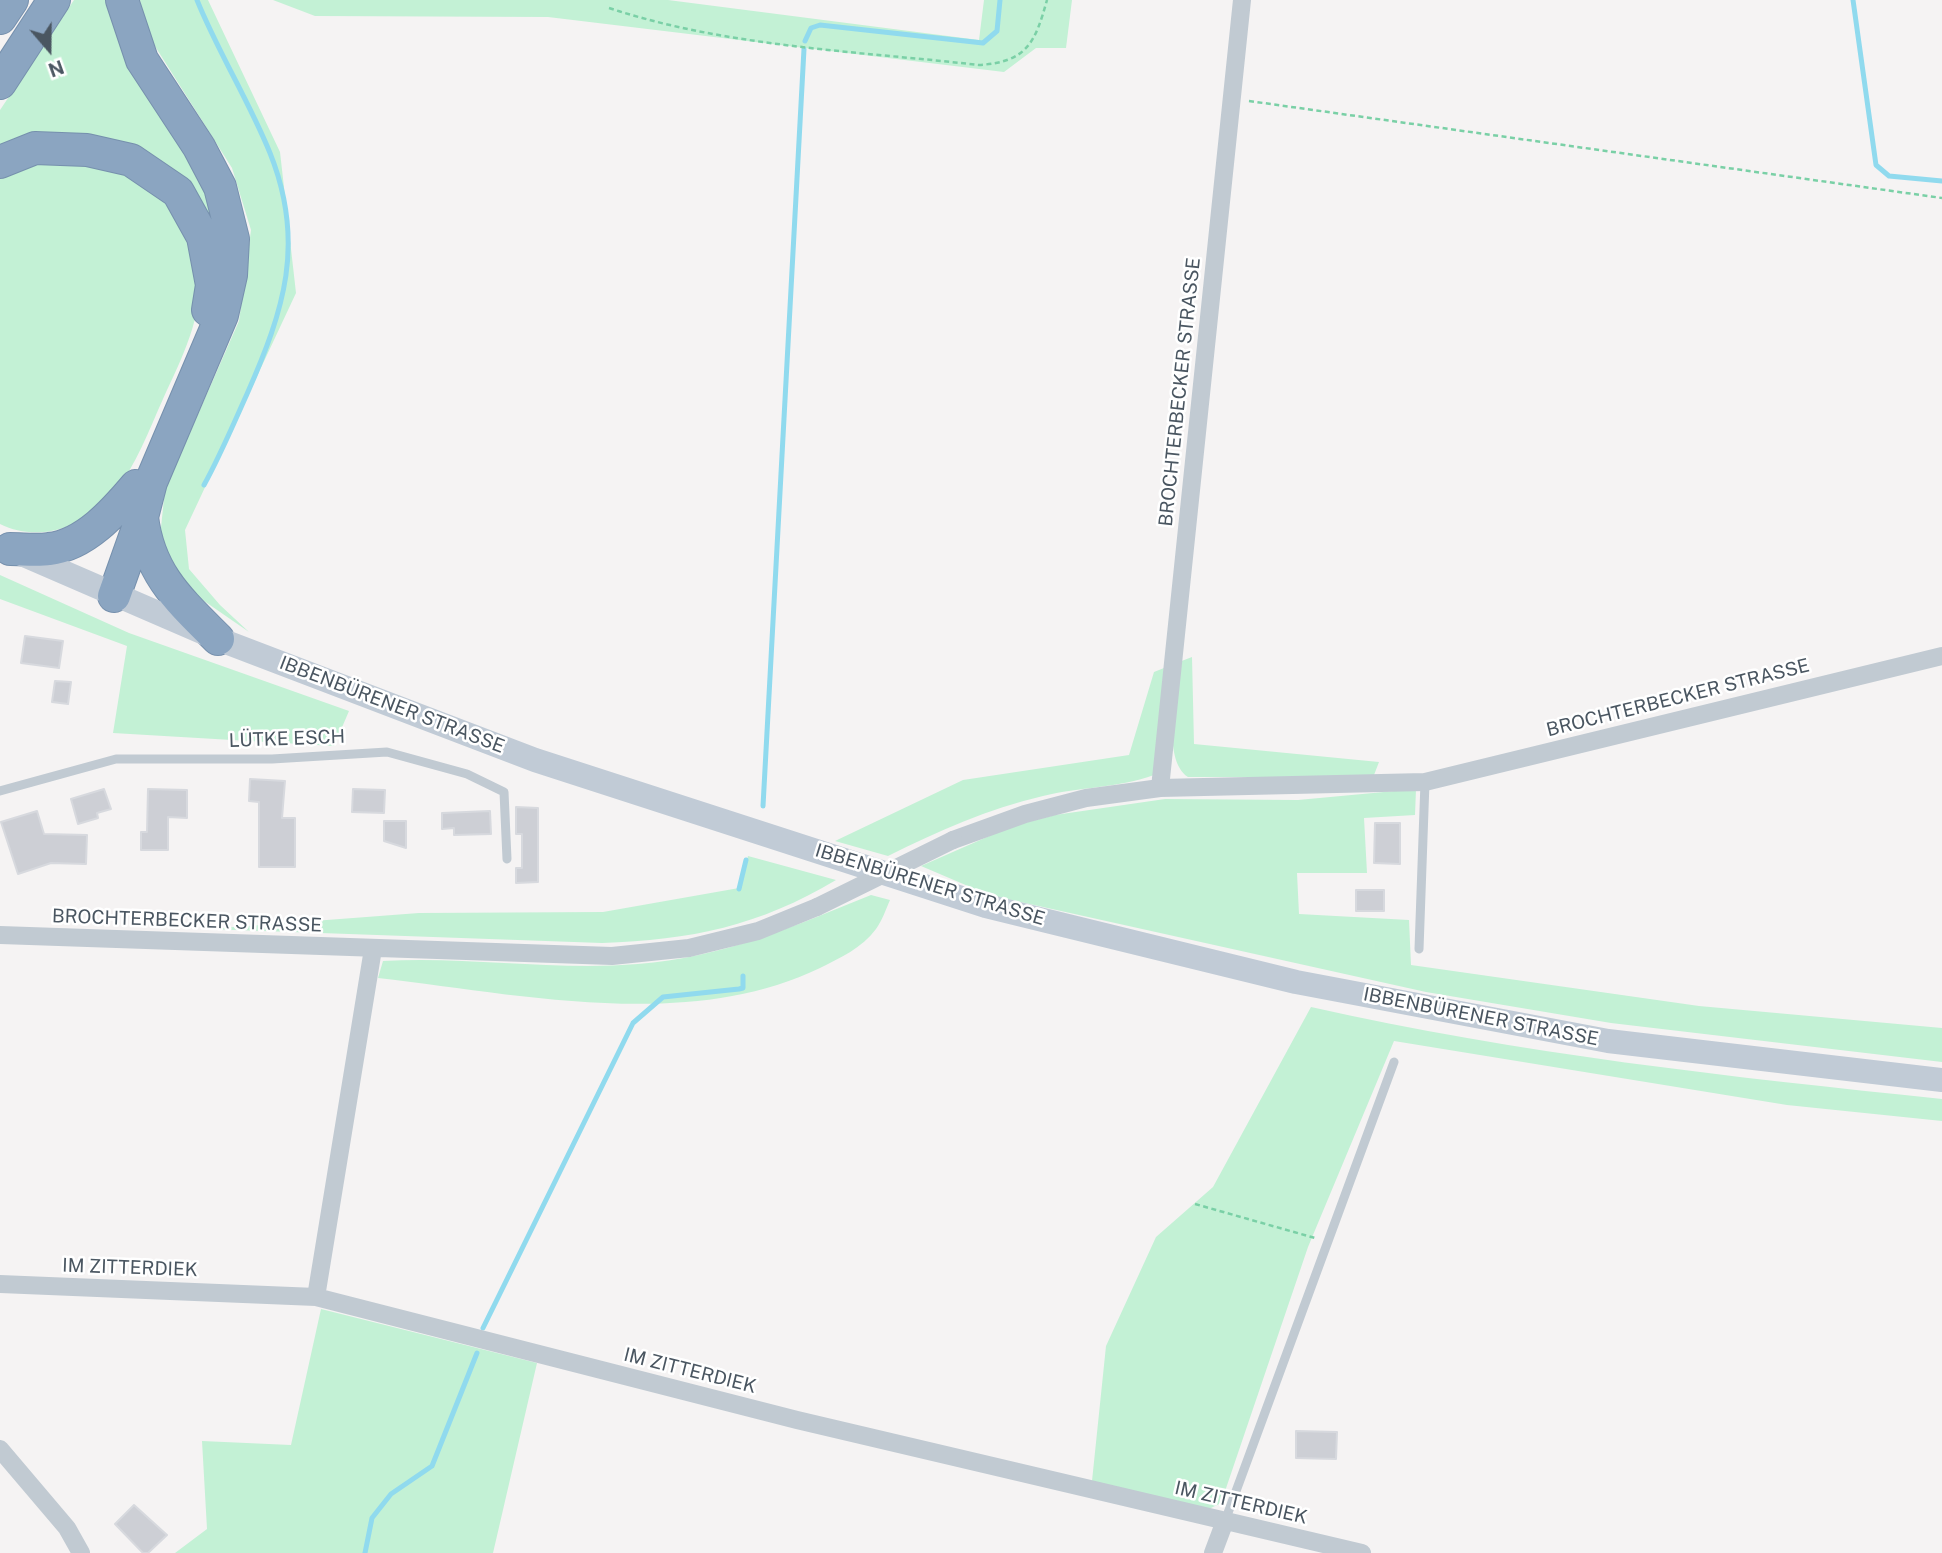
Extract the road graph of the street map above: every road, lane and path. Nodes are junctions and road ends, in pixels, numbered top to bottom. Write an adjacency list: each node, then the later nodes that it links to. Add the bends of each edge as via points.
1 (12, 0): 7 (highway)
2 (54, 0): 8 (highway)
3 (122, 0): 13 (highway, via 142,60 220,187 233,239 222,315 151,482)
4 (1047, 0): 6 (path, via 1037,34 1023,53 1001,63 979,65 749,40)
5 (1242, 0): 9 (street, BROCHTERBECKER STRASSE)
6 (609, 8)
7 (0, 18)
8 (0, 83)
9 (1232, 98): 11 (path); 19 (street, BROCHTERBECKER STRASSE)
10 (0, 162): 12 (highway, via 35,148 87,150 131,160 178,192 203,237 212,285 204,333)
11 (1942, 198)
12 (136, 486): 14 (highway, via 111,515 84,535 51,550); 15 (highway)
13 (142, 517): 15 (highway); 16 (highway, via 145,543 170,590)
14 (5, 547): 15 (main road, IBBENBÜRENER STRASSE)
15 (105, 592): 16 (main road, IBBENBÜRENER STRASSE)
16 (218, 639): 26 (main road, IBBENBÜRENER STRASSE, via 535,760 986,906 1296,982 1608,1041)
17 (1942, 656): 18 (street, BROCHTERBECKER STRASSE)
18 (1425, 782): 19 (street, BROCHTERBECKER STRASSE); 24 (lane)
19 (1160, 788): 23 (street, BROCHTERBECKER STRASSE, bridge, via 1086,798 1025,814 953,840 758,931 690,948 625,954)
20 (0, 791): 21 (lane, LÜTKE ESCH, via 116,759 272,760 387,752 467,774 504,792)
21 (507, 859)
22 (0, 935): 23 (street, BROCHTERBECKER STRASSE)
23 (373, 949): 30 (street)
24 (1419, 949)
25 (1394, 1062): 28 (lane)
26 (1942, 1080)
27 (1195, 1204): 28 (path)
28 (1328, 1241): 32 (lane)
29 (0, 1284): 30 (street, IM ZITTERDIEK)
30 (316, 1297): 32 (street, IM ZITTERDIEK, via 797,1420)
31 (0, 1449): 33 (street, via 67,1528)
32 (1225, 1521): 34 (street); 35 (street, IM ZITTERDIEK)
33 (81, 1553)
34 (1213, 1553)
35 (1362, 1553)

